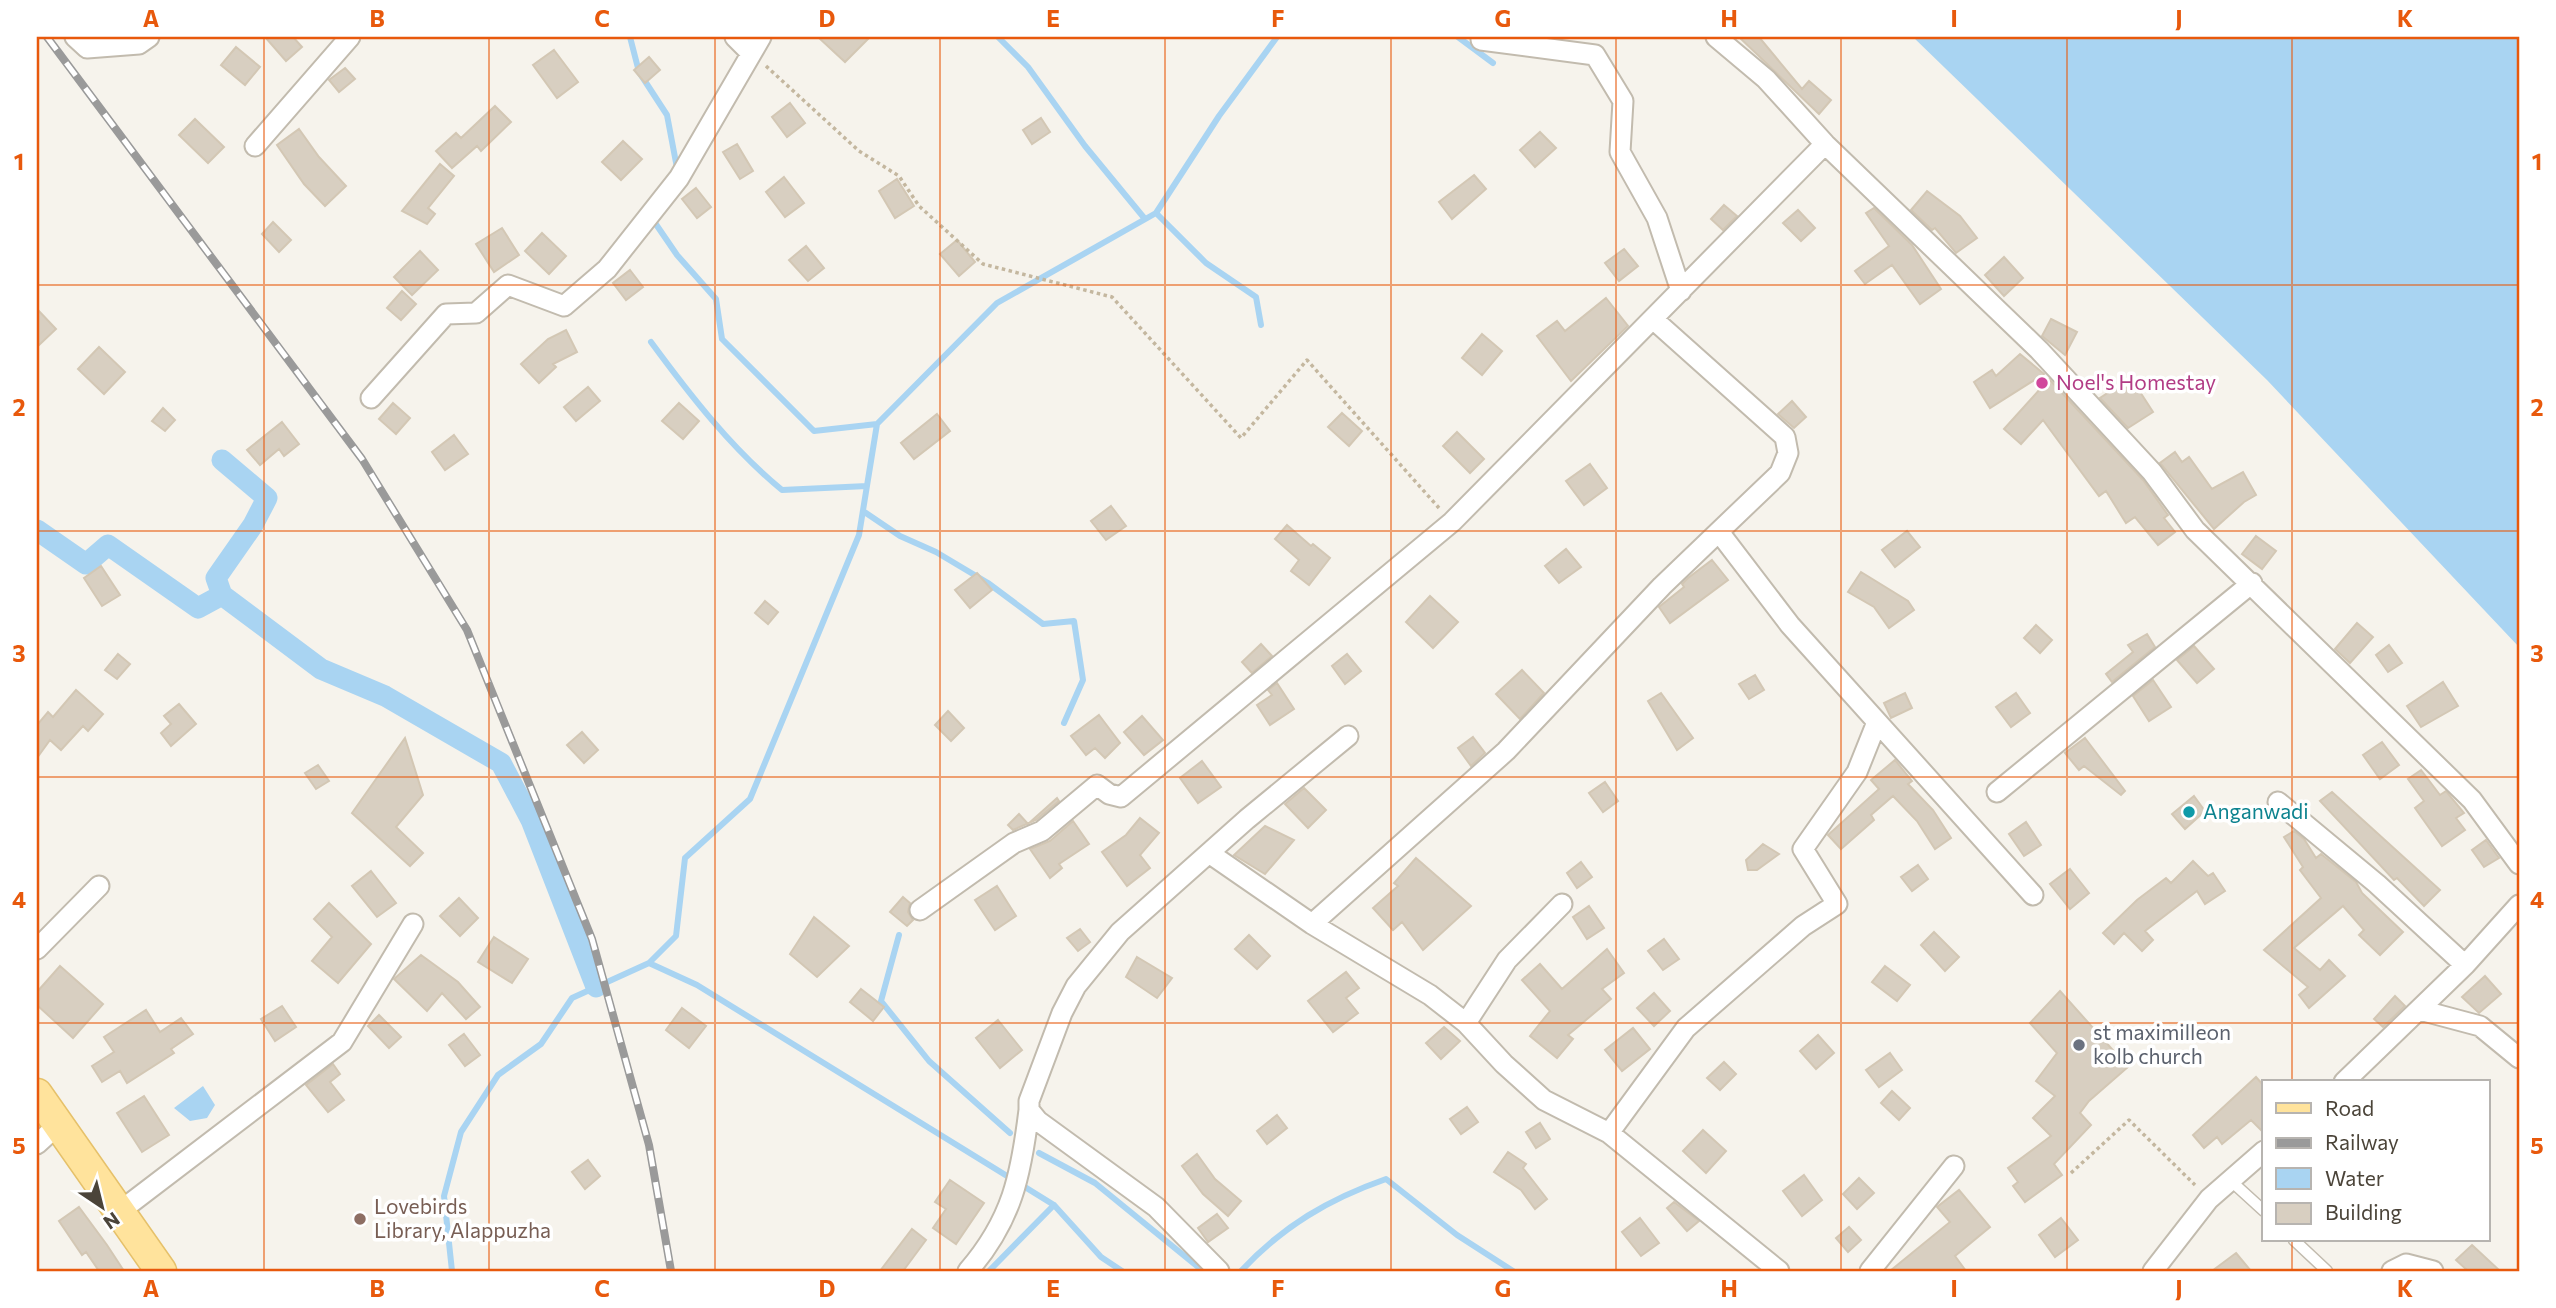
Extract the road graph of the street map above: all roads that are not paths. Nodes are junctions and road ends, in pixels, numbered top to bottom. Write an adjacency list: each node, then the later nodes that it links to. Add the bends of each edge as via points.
1 (75, 37): 2 (street, via 87,48 139,44)
2 (149, 37)
3 (350, 37): 9 (street)
4 (735, 37): 7 (street)
5 (1480, 37): 10 (street, via 1595,55 1623,101 1620,152 1657,218)
6 (1716, 37): 8 (street, via 1766,79)
7 (756, 45): 12 (street, via 679,178 607,268 564,306 509,285 476,313 446,314)
8 (1825, 144): 10 (street); 14 (street, via 2039,350 2152,472 2195,530)
9 (255, 146)
10 (1681, 291): 11 (street)
11 (1653, 319): 13 (street, via 1785,436 1788,453 1780,473); 25 (street, via 1452,522 1121,797 1097,785 1042,831 1014,843)
12 (371, 398)
13 (1718, 532): 15 (street, via 1790,625); 27 (street, via 1506,751)
14 (2252, 583): 17 (street); 20 (street, via 2472,800)
15 (1877, 722): 22 (street); 37 (street, via 1857,772 1803,849 1837,904 1803,926 1686,1028)
16 (1348, 737): 19 (street)
17 (1997, 792)
18 (2278, 802): 29 (street)
19 (1209, 853): 27 (street); 35 (street, via 1120,932 1076,986)
20 (2519, 864)
21 (99, 886): 28 (street)
22 (2033, 895)
23 (1562, 904): 31 (street, via 1507,960)
24 (2519, 905): 29 (street)
25 (920, 910)
26 (413, 923): 43 (street, via 342,1042)
27 (1312, 923): 31 (street, via 1414,984)
28 (37, 949)
29 (2465, 965): 30 (street)
30 (2420, 1010): 32 (street, via 2480,1026); 33 (street)
31 (1466, 1023): 37 (street, via 1544,1100)
32 (2516, 1050)
33 (2353, 1080)
34 (37, 1094): 36 (main road)
35 (1028, 1110): 46 (street, via 1015,1187 996,1237); 47 (street, via 1156,1208)
36 (59, 1124): 38 (street); 43 (main road)
37 (1609, 1133): 48 (street)
38 (37, 1144)
39 (2262, 1153): 41 (street)
40 (1954, 1166): 49 (street)
41 (2231, 1180): 42 (lane); 50 (street, via 2209,1199)
42 (2262, 1209)
43 (119, 1212): 45 (main road)
44 (2296, 1242): 51 (lane)
45 (161, 1271)
46 (968, 1271)
47 (1219, 1271)
48 (1779, 1271)
49 (1870, 1271)
50 (2153, 1271)
51 (2327, 1271)
52 (2392, 1271): 53 (street, via 2406,1264)
53 (2433, 1271)

